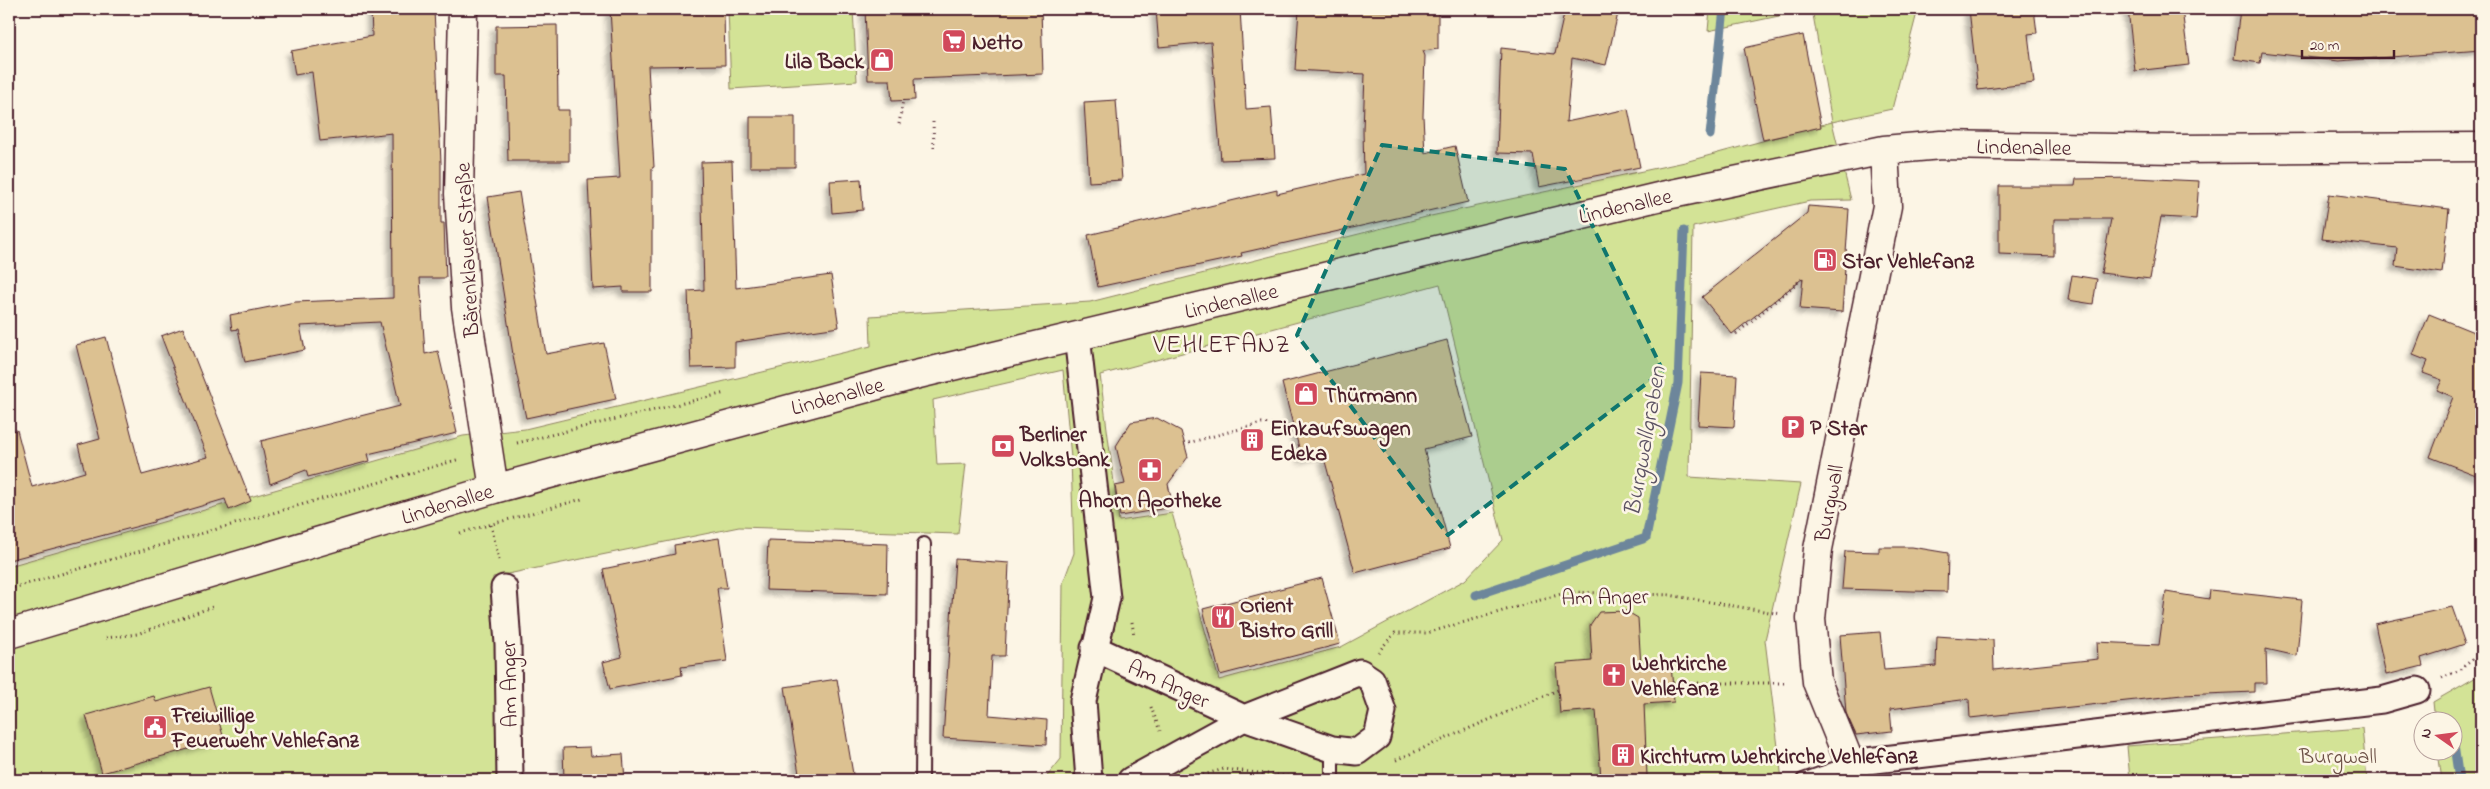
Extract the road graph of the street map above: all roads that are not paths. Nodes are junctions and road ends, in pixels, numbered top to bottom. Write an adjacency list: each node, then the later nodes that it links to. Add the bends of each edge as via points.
1 (464, 9): 5 (main road, Bärenklauer Straße, via 459,194 466,307)
2 (2481, 147): 3 (main road, Lindenallee, via 1941,145)
3 (1884, 150): 4 (main road, Lindenallee, via 1662,196); 13 (main road, Burgwall, via 1886,206 1818,549 1811,619 1817,682)
4 (1077, 336): 5 (main road, Lindenallee, via 786,408); 9 (street, via 1107,598)
5 (494, 489): 8 (main road, Lindenallee)
6 (924, 544): 15 (lane)
7 (504, 588): 14 (street, Am Anger)
8 (9, 634)
9 (1094, 648): 11 (street, Am Anger); 16 (street, via 1083,701)
10 (2416, 690): 13 (street, via 2382,700)
11 (1244, 718): 12 (street, Am Anger); 12 (street, Am Anger, via 1360,672 1372,680 1383,711 1377,737 1357,752); 17 (street, Am Anger)
12 (1332, 749): 18 (lane)
13 (1853, 772): 19 (lane)
14 (510, 780)
15 (922, 780)
16 (1089, 780)
17 (1131, 780)
18 (1332, 780)
19 (1803, 780)

